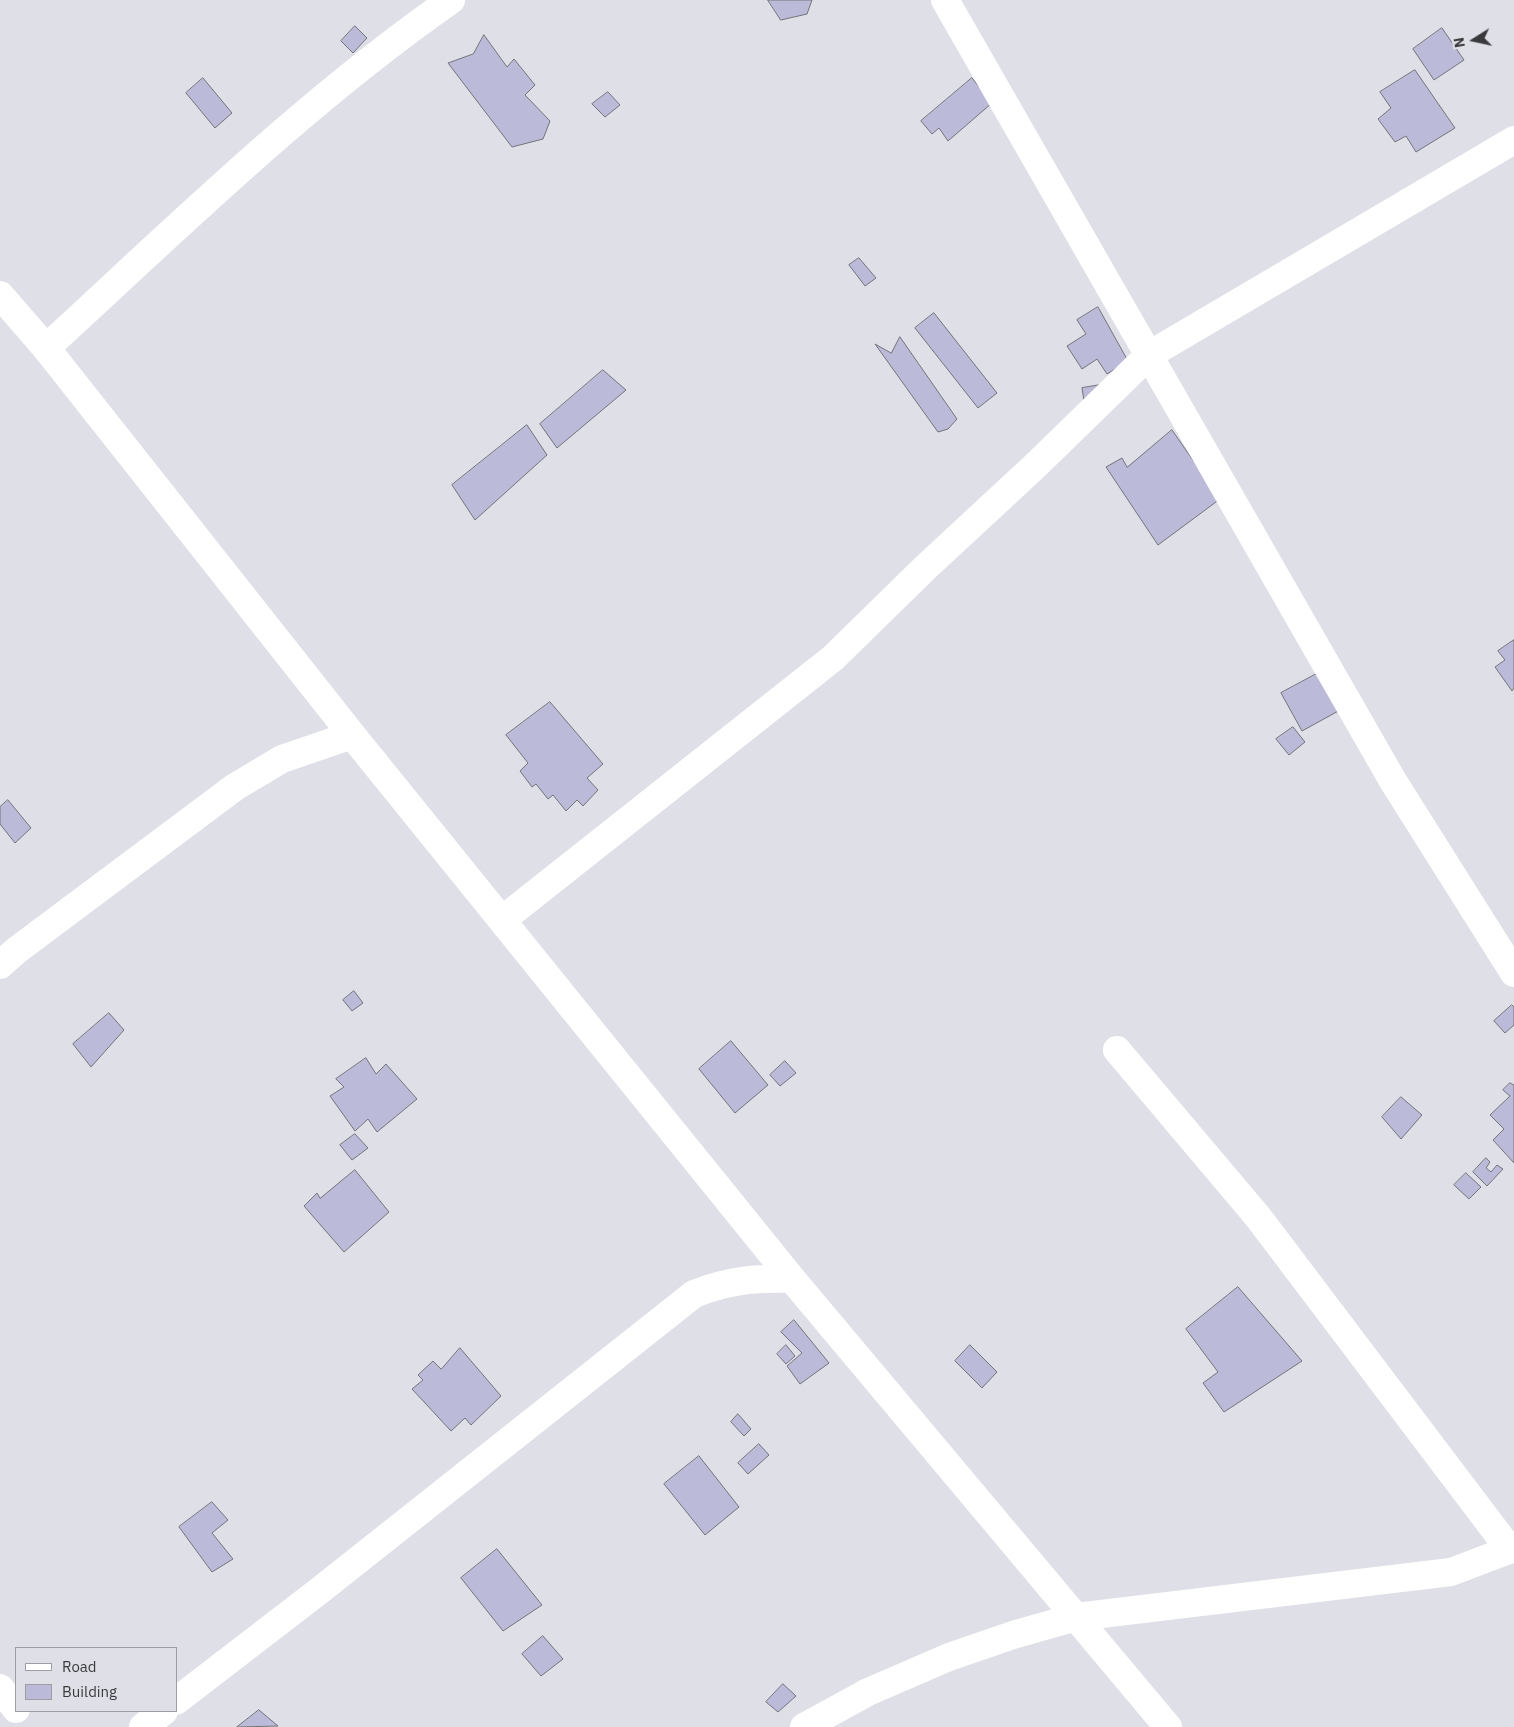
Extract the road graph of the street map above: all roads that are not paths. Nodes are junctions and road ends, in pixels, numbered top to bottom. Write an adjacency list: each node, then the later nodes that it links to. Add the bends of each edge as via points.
1 (451, 0): 5 (street, via 372,58 285,129)
2 (946, 0): 6 (street)
3 (1514, 140): 6 (street)
4 (0, 295): 5 (street)
5 (46, 348): 7 (street)
6 (1149, 354): 8 (street, via 833,658); 10 (street, via 1393,780)
7 (352, 735): 8 (street); 9 (street, via 282,760 236,787)
8 (502, 920): 12 (street)
9 (0, 965)
10 (1514, 973)
11 (1118, 1050): 13 (street, via 1258,1217)
12 (792, 1279): 14 (street); 16 (street, via 742,1280 694,1294)
13 (1512, 1549): 14 (street, via 1451,1572)
14 (1076, 1617): 22 (street, via 949,1656 868,1692); 23 (street)
15 (0, 1688): 17 (street)
16 (178, 1699)
17 (15, 1707)
18 (19, 1712): 20 (street)
19 (163, 1712): 21 (street)
20 (30, 1727)
21 (142, 1727)
22 (804, 1727)
23 (1168, 1727)

